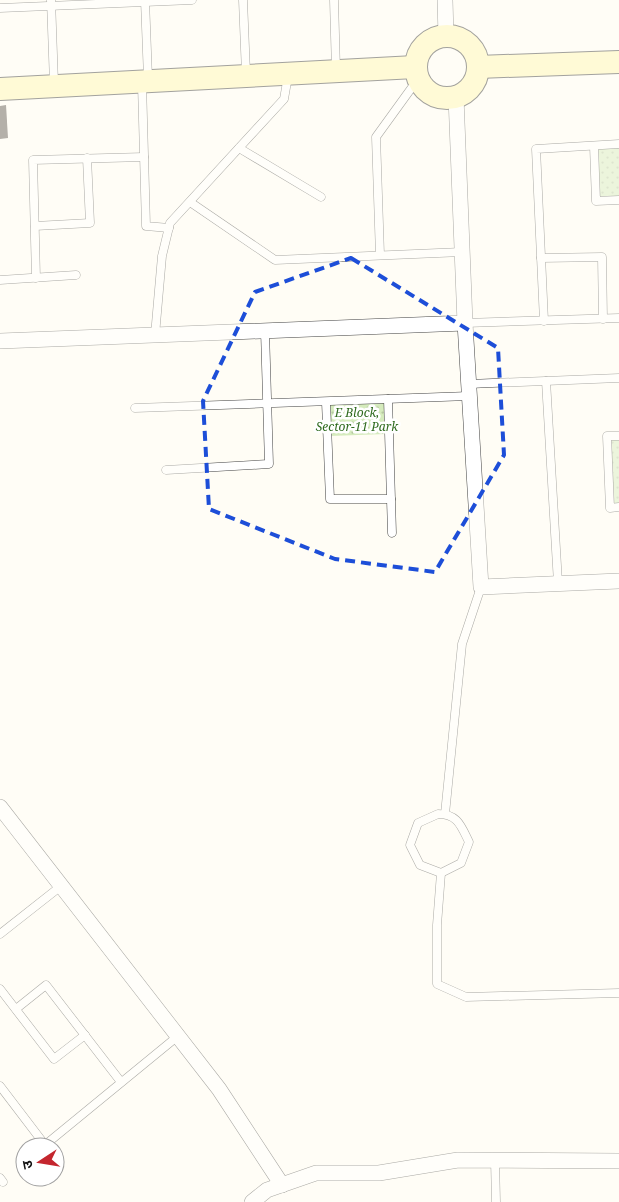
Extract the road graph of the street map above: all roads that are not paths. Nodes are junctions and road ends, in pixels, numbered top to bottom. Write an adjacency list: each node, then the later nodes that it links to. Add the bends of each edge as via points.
1 (192, 0): 5 (lane)
2 (243, 0): 14 (lane)
3 (334, 0): 11 (lane)
4 (445, 0): 8 (street)
5 (146, 1): 6 (lane); 15 (lane)
6 (52, 3): 7 (lane); 16 (lane)
7 (0, 8)
8 (446, 36): 10 (street, via 456,37 472,48); 12 (street, via 437,37 421,49)
9 (619, 62): 10 (street)
10 (478, 67): 18 (street, via 472,86)
11 (336, 72): 12 (street); 13 (street)
12 (417, 73): 18 (street, via 422,87 429,93); 30 (lane, via 376,137)
13 (288, 74): 14 (street); 21 (lane, via 284,99)
14 (246, 76): 15 (street)
15 (145, 81): 16 (street); 22 (lane)
16 (54, 86): 17 (street)
17 (0, 89)
18 (456, 97): 29 (street)
19 (619, 144): 20 (lane)
20 (594, 146): 25 (lane, via 596,201); 31 (lane, via 536,149)
21 (239, 148): 24 (lane); 26 (lane)
22 (144, 156): 23 (lane); 28 (lane, via 146,226)
23 (87, 158): 27 (lane, via 33,160); 27 (lane, via 90,223)
24 (321, 197)
25 (619, 200)
26 (190, 202): 28 (lane); 30 (lane, via 275,260)
27 (35, 226): 33 (lane)
28 (169, 228): 40 (lane, via 162,256)
29 (462, 252): 30 (lane); 38 (street)
30 (380, 255)
31 (541, 258): 36 (lane, via 602,257); 37 (lane)
32 (76, 275): 33 (lane)
33 (36, 278): 34 (lane)
34 (0, 280)
35 (619, 318): 36 (lane)
36 (603, 319): 37 (lane)
37 (544, 321): 38 (lane)
38 (465, 324): 39 (street); 44 (street)
39 (265, 331): 40 (street); 47 (lane)
40 (155, 335): 41 (street)
41 (0, 341)
42 (619, 378): 43 (lane)
43 (546, 381): 44 (lane); 55 (lane)
44 (469, 390): 45 (lane); 56 (street)
45 (388, 399): 46 (lane); 51 (lane)
46 (326, 402): 47 (lane); 51 (lane, via 330,500)
47 (267, 404): 48 (lane); 50 (lane, via 270,464)
48 (134, 408)
49 (619, 436): 52 (lane, via 606,436 610,508)
50 (166, 470)
51 (391, 499): 53 (lane)
52 (619, 507)
53 (392, 534)
54 (619, 581): 55 (street)
55 (558, 583): 56 (street)
56 (481, 586): 58 (lane, via 462,644)
57 (0, 807): 60 (street)
58 (444, 814): 59 (lane, via 459,821 469,842 461,863); 59 (lane, via 418,824 410,845 420,865)
59 (441, 872): 63 (lane, via 437,984 466,997)
60 (62, 886): 61 (lane); 66 (street)
61 (0, 932)
62 (0, 989): 64 (lane)
63 (619, 993)
64 (16, 1009): 65 (lane, via 46,985); 65 (lane, via 54,1059)
65 (85, 1035): 67 (lane)
66 (178, 1036): 67 (lane); 73 (street, via 219,1089)
67 (122, 1082): 69 (lane, via 45,1145)
68 (0, 1086): 69 (lane)
69 (7, 1095): 70 (lane)
70 (0, 1101)
71 (495, 1160): 72 (street); 73 (street, via 458,1160 379,1173 316,1173); 75 (lane)
72 (619, 1161)
73 (282, 1185): 74 (street, via 267,1190)
74 (252, 1202)
75 (496, 1202)

